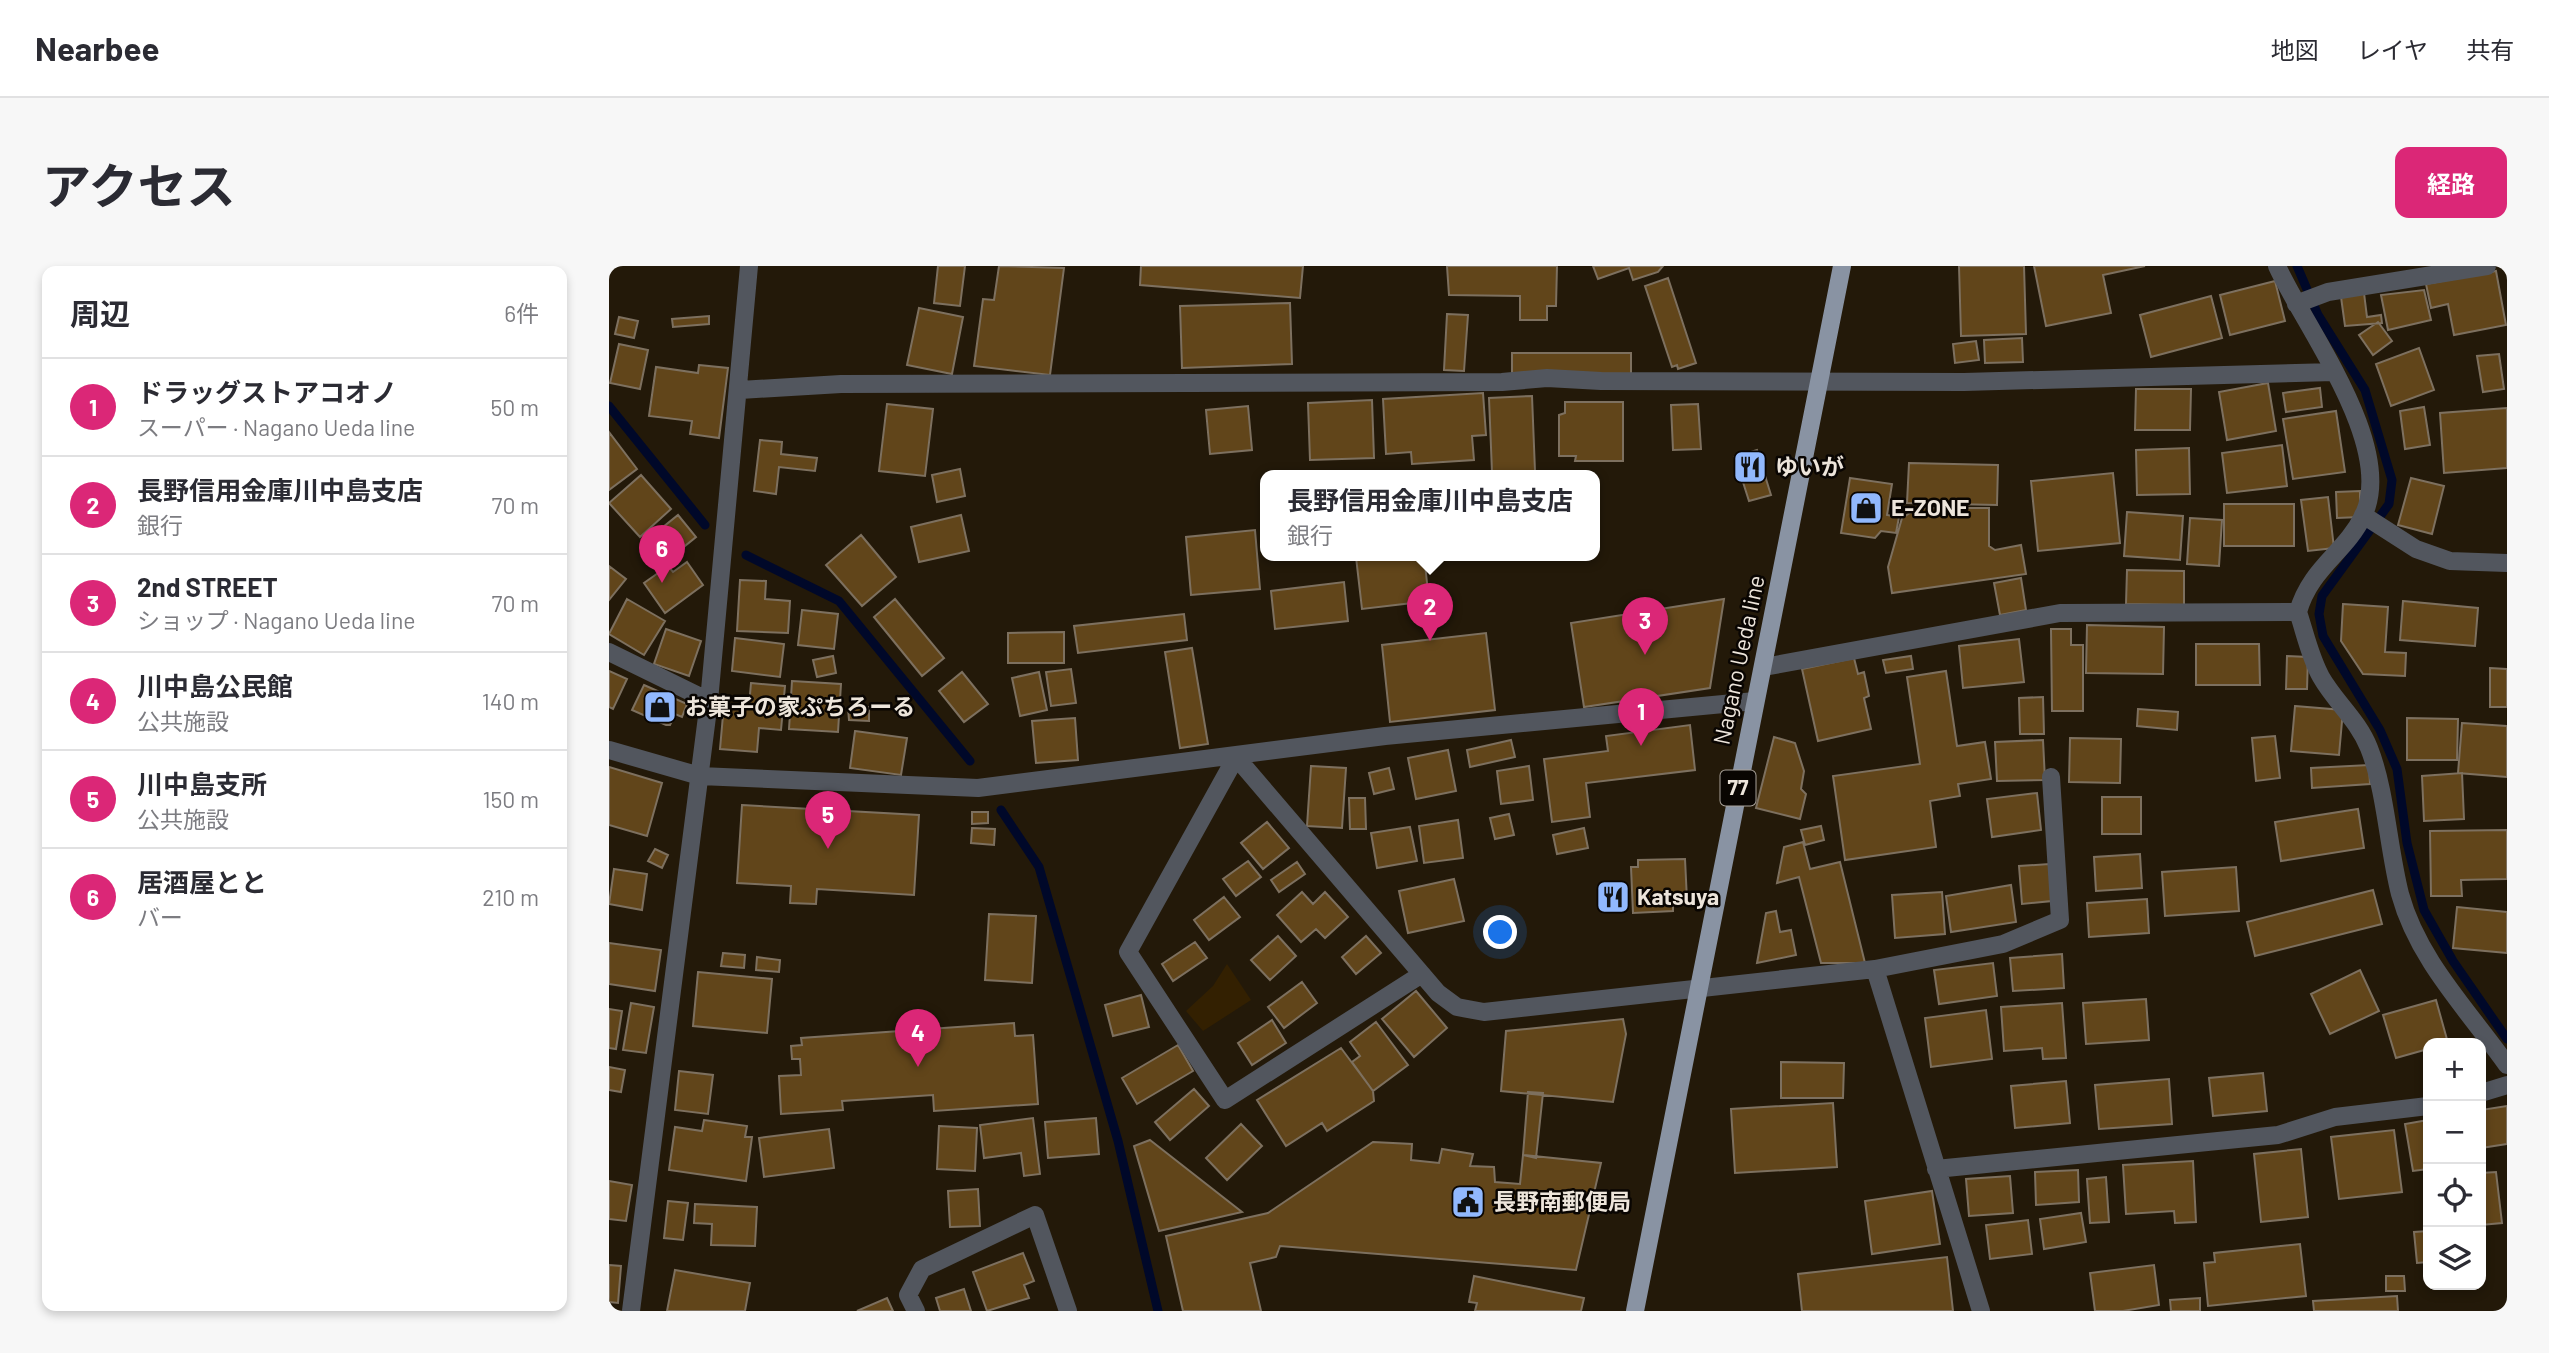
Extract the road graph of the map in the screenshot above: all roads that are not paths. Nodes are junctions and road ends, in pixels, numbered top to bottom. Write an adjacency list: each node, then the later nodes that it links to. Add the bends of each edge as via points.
1 (749, 266): 8 (street)
2 (1842, 266): 7 (main road, Nagano Ueda line / 77)
3 (2277, 266): 5 (street)
4 (2487, 266): 5 (street)
5 (2305, 300): 6 (street)
6 (2334, 372): 7 (street); 9 (street, via 2368,451)
7 (1819, 382): 8 (street, via 1547,379 841,384); 13 (main road, Nagano Ueda line / 77)
8 (740, 390): 14 (street)
9 (2367, 518): 10 (street, via 2416,549 2450,561); 11 (street, via 2313,577)
10 (2507, 563)
11 (2298, 612): 13 (street, via 2060,612); 23 (street, via 2321,676 2358,723 2370,750 2401,896 2419,944)
12 (609, 652): 14 (street)
13 (1764, 667): 15 (main road, Nagano Ueda line / 77)
14 (709, 701): 18 (street)
15 (1755, 701): 17 (street, via 1385,736); 22 (main road, Nagano Ueda line / 77)
16 (609, 750): 18 (street)
17 (1236, 757): 18 (street, via 978,788); 21 (street); 21 (street, via 1128,952 1225,1100)
18 (700, 776): 28 (street)
19 (2051, 777): 20 (street, via 2060,920 2003,944)
20 (1875, 968): 22 (street); 27 (street)
21 (1422, 974): 22 (street, via 1457,1007 1483,1012)
22 (1697, 989): 31 (main road, Nagano Ueda line / 77)
23 (2507, 1065)
24 (2507, 1085): 25 (street)
25 (2486, 1091)
26 (2423, 1107): 27 (street, via 2335,1117 2278,1135)
27 (1935, 1169): 32 (street)
28 (631, 1311)
29 (916, 1311): 30 (street, via 908,1295 922,1269 1035,1215)
30 (1068, 1311)
31 (1635, 1311)
32 (1980, 1311)

